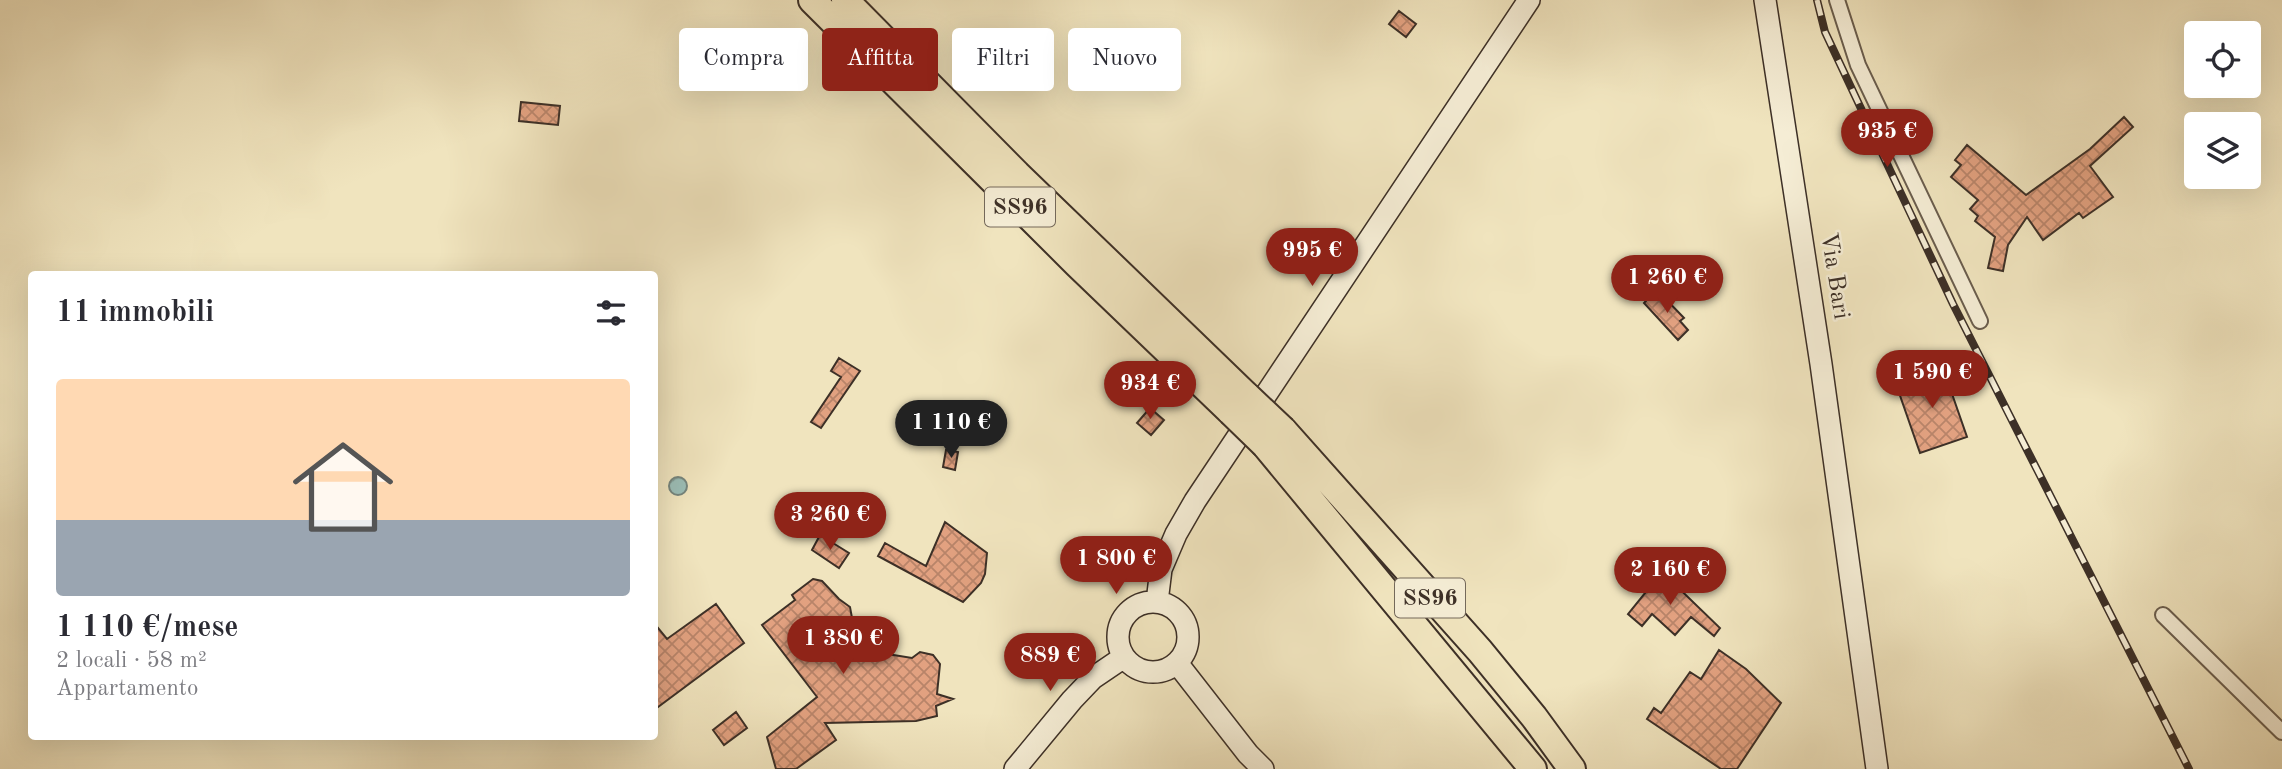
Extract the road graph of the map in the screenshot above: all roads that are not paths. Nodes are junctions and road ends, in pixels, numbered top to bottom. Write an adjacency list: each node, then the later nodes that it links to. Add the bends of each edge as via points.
1 (812, 0): 7 (highway, SS96, via 1077,264)
2 (845, 0): 7 (highway, SS96)
3 (1529, 0): 9 (main road, via 1195,501 1161,569)
4 (1765, 0): 20 (main road, Via Bari)
5 (1837, 0): 6 (street, via 1858,65)
6 (1980, 321)
7 (1239, 404): 8 (highway, SS96, bridge)
8 (1274, 437): 14 (highway, SS96); 19 (highway, SS96, via 1479,652)
9 (1157, 602): 11 (main road, via 1135,607 1127,614 1118,635); 12 (main road, via 1168,605 1185,621 1188,643)
10 (2163, 615): 13 (street)
11 (1124, 657): 12 (main road, via 1143,671 1155,673); 15 (main road, via 1093,678)
12 (1177, 663): 16 (main road)
13 (2282, 732)
14 (1508, 739): 17 (highway); 18 (highway, SS96)
15 (1015, 769)
16 (1262, 769)
17 (1527, 769)
18 (1532, 769)
19 (1572, 769)
20 (1877, 769)

